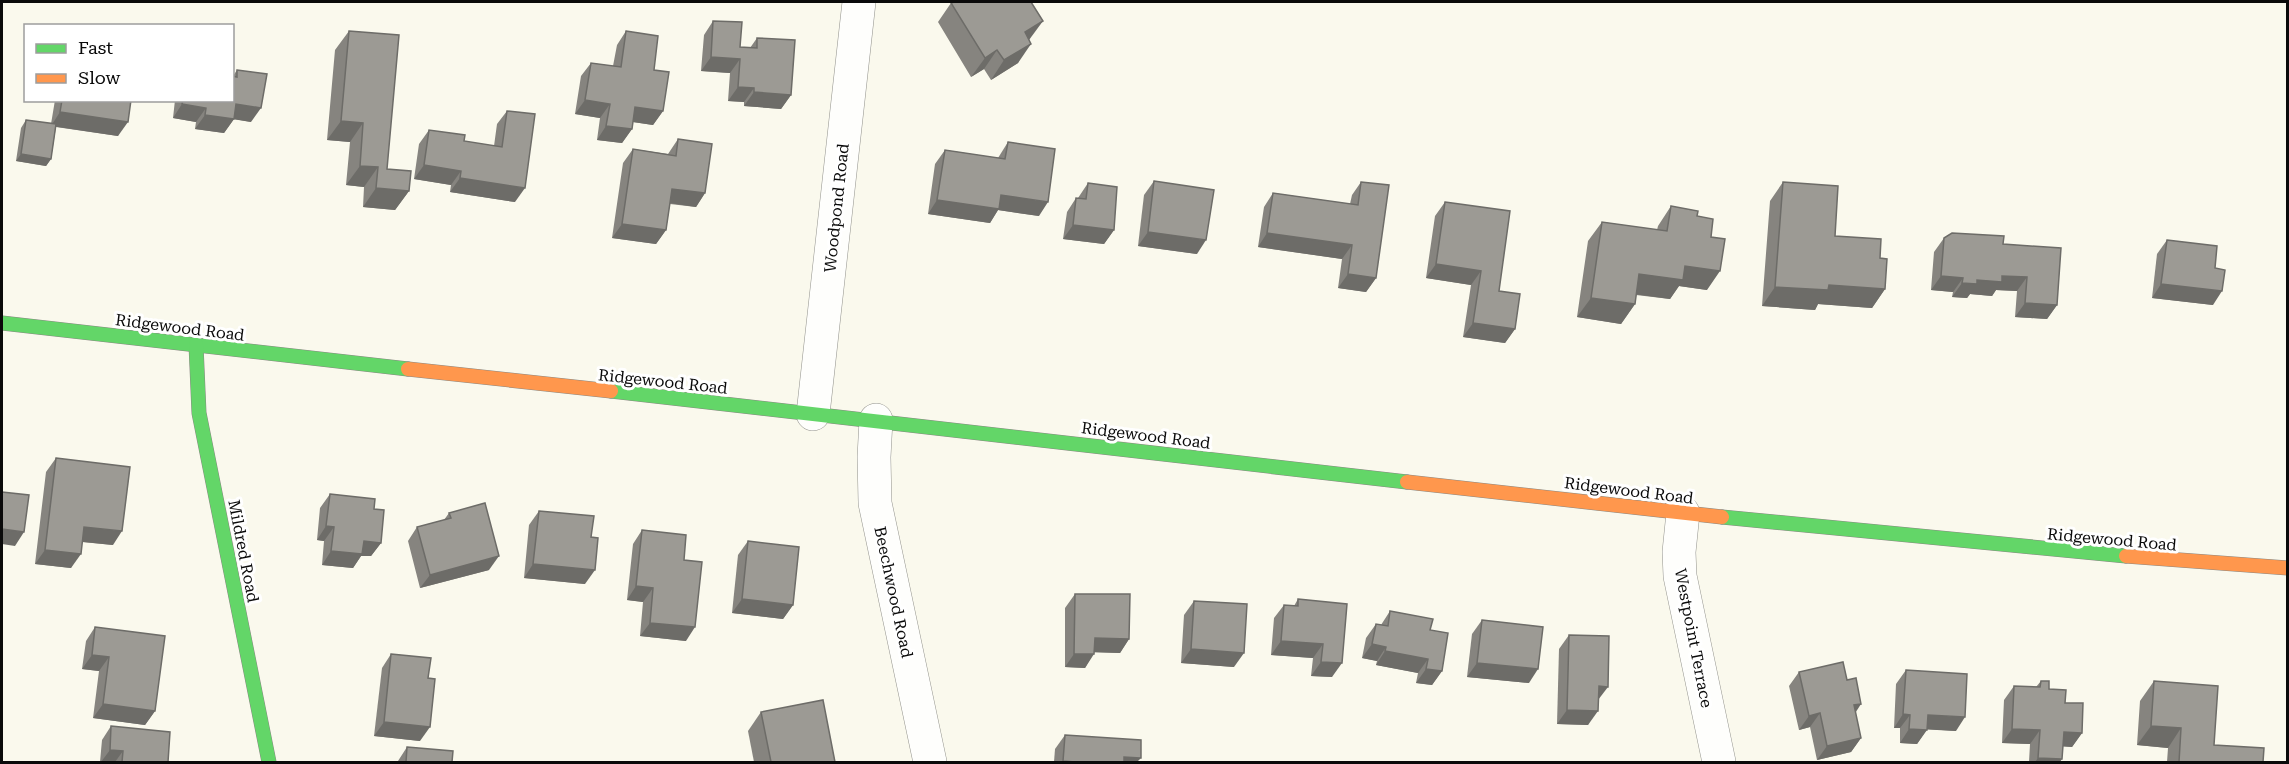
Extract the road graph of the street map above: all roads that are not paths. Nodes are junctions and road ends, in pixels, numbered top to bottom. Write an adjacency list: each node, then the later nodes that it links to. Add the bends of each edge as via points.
1 (859, 2): 4 (street, Woodpond Road)
2 (2, 323): 3 (main road, Ridgewood Road)
3 (196, 345): 4 (main road, Ridgewood Road); 8 (main road, Mildred Road, via 199,413)
4 (813, 414): 5 (main road, Ridgewood Road)
5 (876, 420): 6 (main road, Ridgewood Road); 9 (street, Beechwood Road, via 875,503)
6 (1683, 513): 7 (main road, Ridgewood Road, via 2075,553); 10 (street, Westpoint Terrace, via 1680,576)
7 (2288, 568)
8 (269, 762)
9 (930, 762)
10 (1719, 762)

